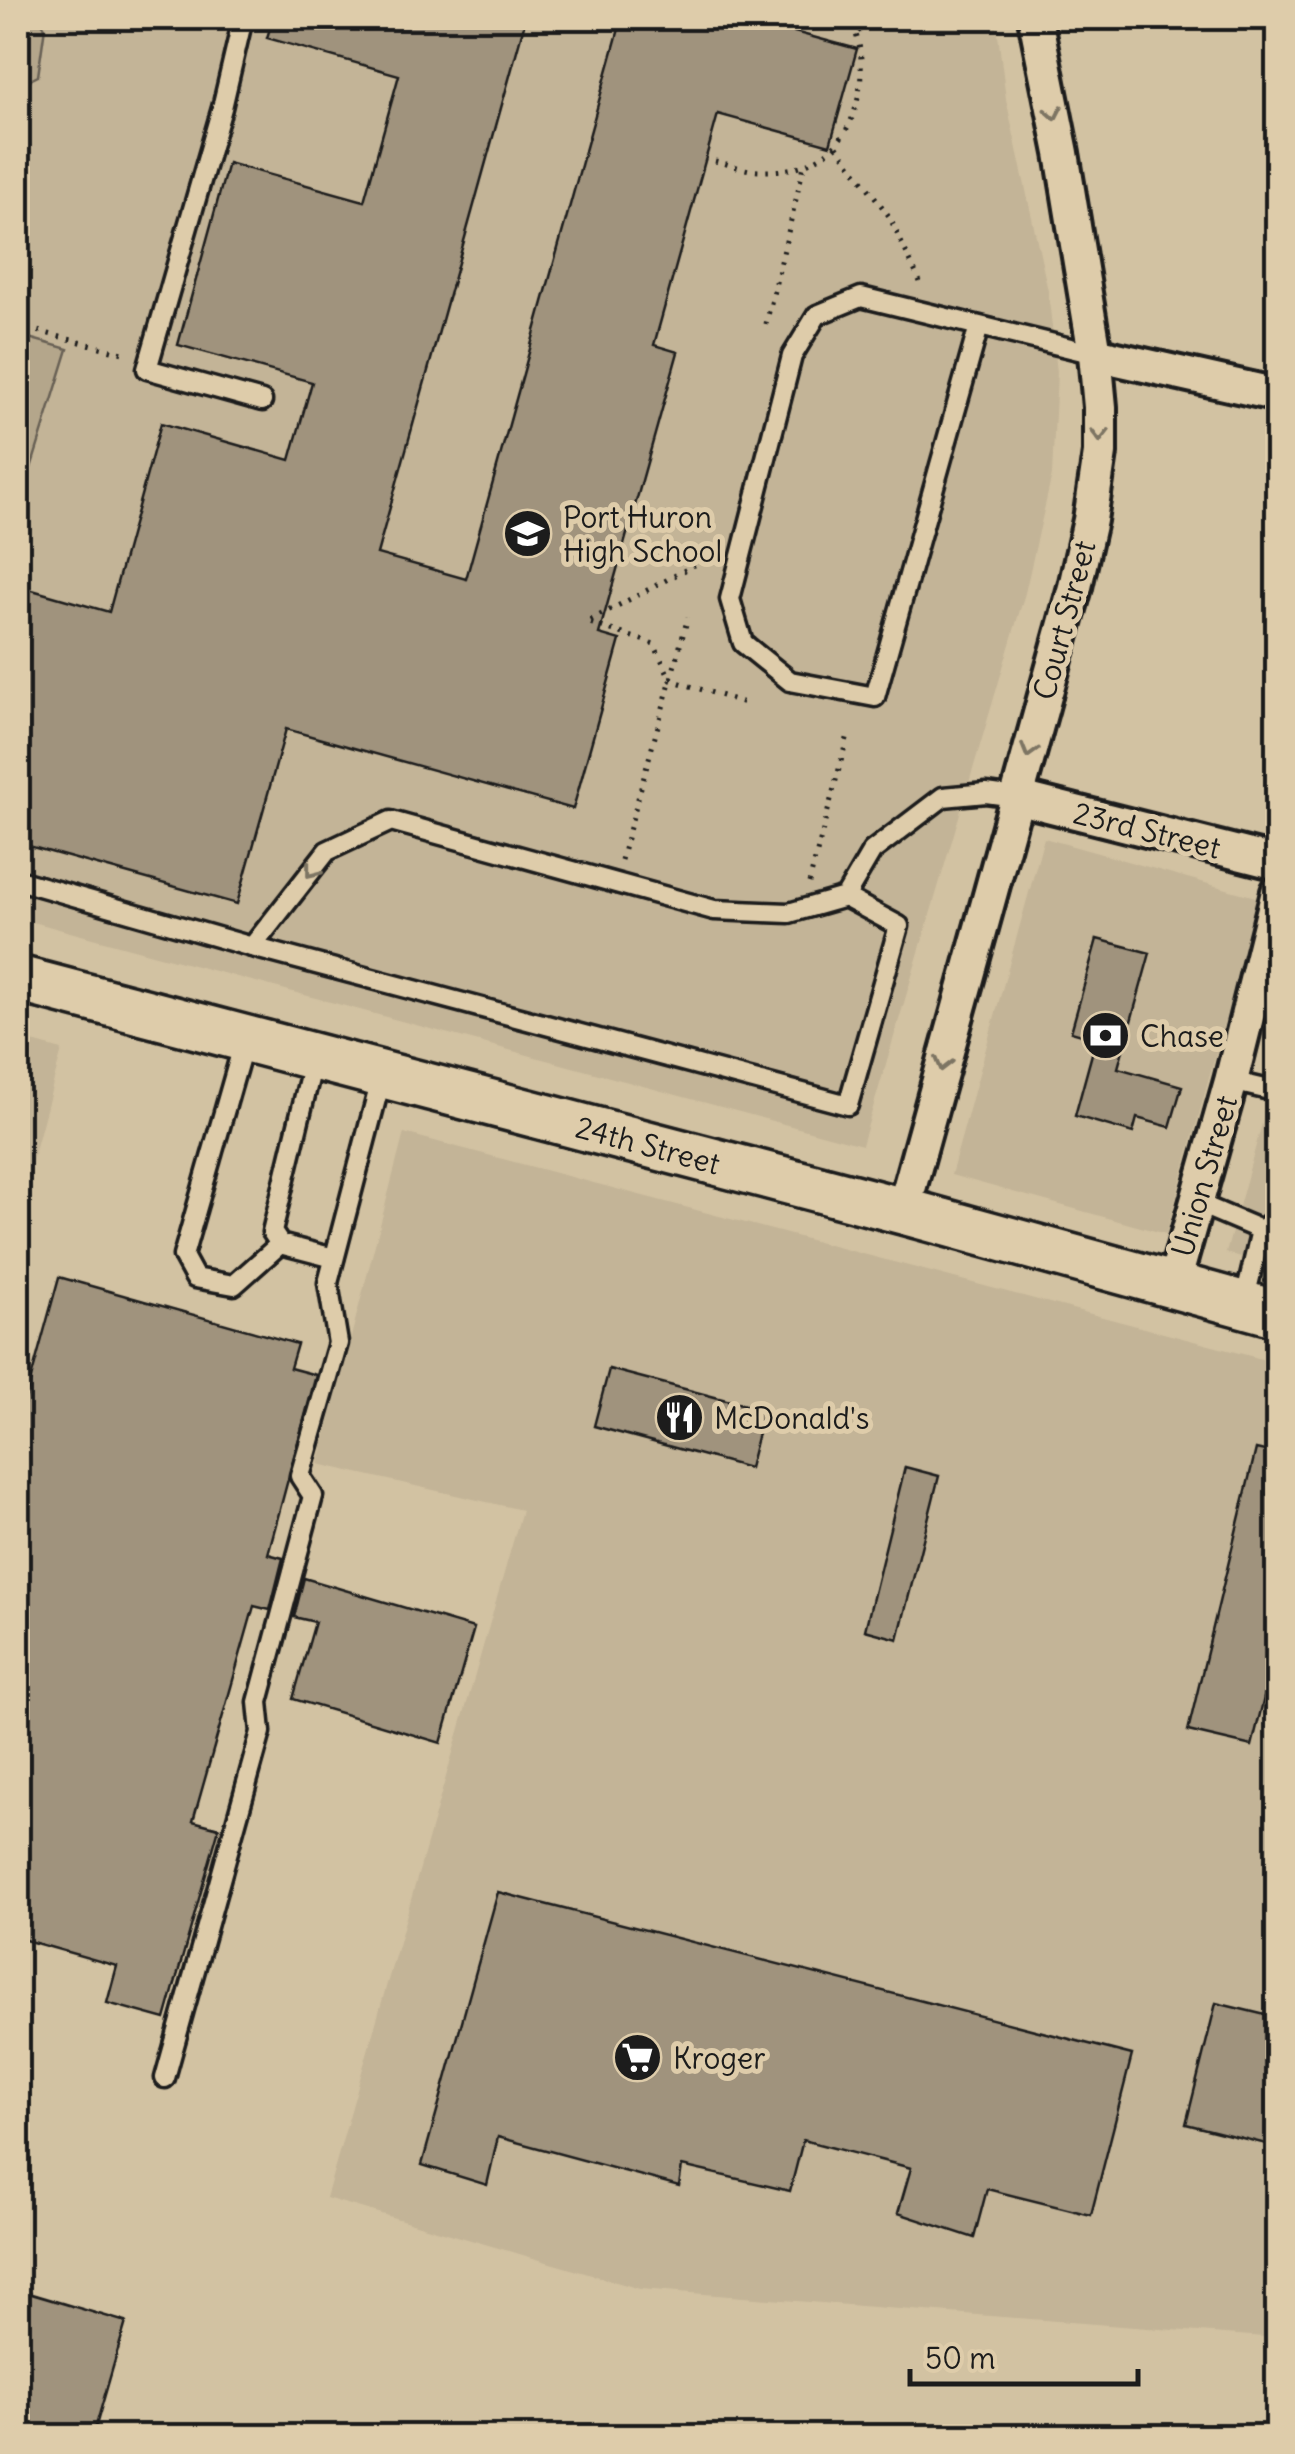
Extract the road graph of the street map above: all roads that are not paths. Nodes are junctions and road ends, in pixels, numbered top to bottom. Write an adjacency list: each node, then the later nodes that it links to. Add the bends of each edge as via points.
1 (243, 18): 6 (lane, via 147,369)
2 (1036, 18): 4 (street, Court Street, one-way to 4)
3 (979, 326): 3 (lane, via 861,297 817,315 792,356 730,599 743,642 790,681 875,698); 4 (lane)
4 (1095, 354): 5 (street); 7 (street, Court Street, one-way to 7, via 1100,453 1090,520)
5 (1278, 395)
6 (262, 401)
7 (1016, 797): 8 (street, 23rd Street); 11 (lane, via 943,797 872,851); 20 (street, Court Street, one-way to 20)
8 (1278, 864)
9 (18, 880): 12 (lane)
10 (1278, 892): 17 (street, Union Street)
11 (845, 898): 12 (lane, one-way to 12, via 789,913 714,910 392,821 327,851); 12 (lane, via 898,926 848,1105)
12 (252, 946)
13 (18, 979): 14 (street, 24th Street)
14 (245, 1039): 15 (street, 24th Street); 23 (lane, via 183,1256 195,1278 234,1286)
15 (314, 1058): 16 (street, 24th Street); 23 (lane, via 272,1232)
16 (382, 1076): 20 (street, 24th Street); 24 (lane)
17 (1231, 1080): 18 (lane); 19 (street, Union Street)
18 (1278, 1092)
19 (1197, 1203): 22 (lane); 25 (street, Union Street)
20 (903, 1211): 25 (street, 24th Street)
21 (1278, 1217): 22 (lane)
22 (1261, 1230): 26 (lane)
23 (280, 1244): 24 (lane)
24 (334, 1258): 27 (lane, via 328,1283 338,1343 300,1476 313,1496 258,1702 261,1732)
25 (1173, 1286): 26 (street, 24th Street)
26 (1260, 1309)
27 (165, 2078)

